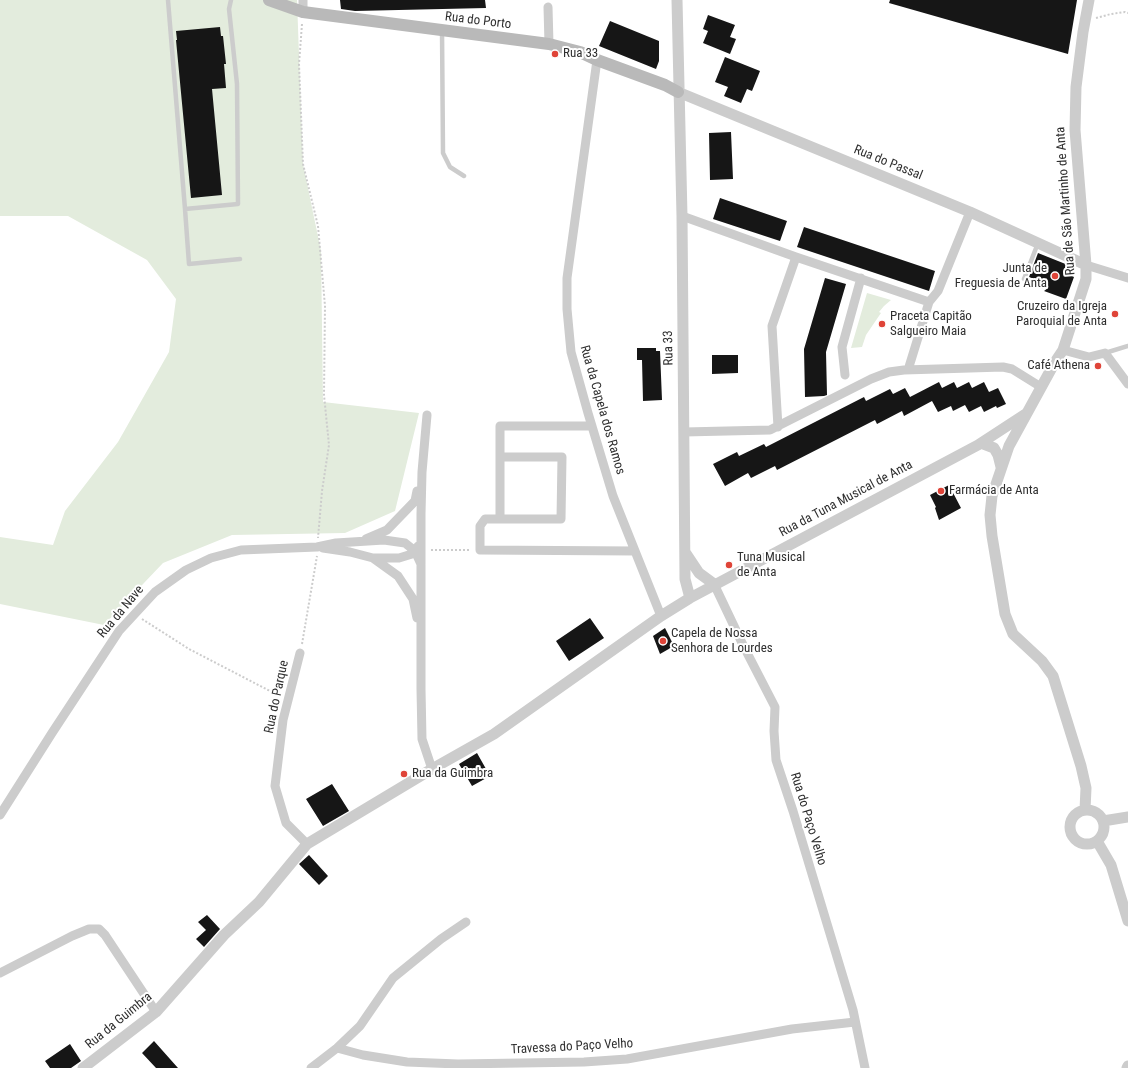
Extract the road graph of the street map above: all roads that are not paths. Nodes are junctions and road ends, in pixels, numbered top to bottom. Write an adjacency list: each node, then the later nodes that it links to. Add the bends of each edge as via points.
1 (168, 0): 13 (lane)
2 (231, 0): 13 (lane, via 229,9 237,84 238,204)
3 (269, 0): 6 (main road, Rua do Porto)
4 (677, 0): 11 (street, Rua 33)
5 (1089, 0): 19 (street, Rua de São Martinho de Anta, via 1076,87 1075,130)
6 (303, 6): 8 (main road, Rua do Porto)
7 (548, 7): 9 (street)
8 (442, 30): 9 (main road, Rua do Porto); 12 (lane, via 443,153 450,167)
9 (549, 44): 10 (main road, Rua do Porto, via 580,52)
10 (597, 60): 11 (main road, Rua do Porto); 33 (street, Rua da Capela dos Ramos, via 567,278 571,352)
11 (678, 92): 14 (street, Rua do Passal); 15 (street, Rua 33)
12 (464, 176)
13 (185, 209): 18 (lane, via 189,264)
14 (970, 212): 16 (street, Rua do Passal); 23 (street, via 938,291)
15 (682, 216): 17 (street); 35 (street, Rua 33)
16 (1038, 243): 19 (street, Rua do Passal); 22 (lane, via 1024,279)
17 (796, 256): 20 (street); 34 (street, via 772,326)
18 (240, 260)
19 (1086, 265): 21 (street); 25 (street, Rua de São Martinho de Anta, via 1086,280)
20 (861, 278): 23 (street); 28 (street, via 842,347)
21 (1128, 278)
22 (1044, 287)
23 (929, 302): 27 (street)
24 (1128, 346): 26 (lane)
25 (1063, 350): 26 (street, via 1089,357); 30 (street, Rua de São Martinho de Anta)
26 (1105, 353): 29 (street)
27 (908, 370): 30 (street, via 1003,367 1012,369); 34 (street, via 889,372 871,379)
28 (845, 375)
29 (1128, 384)
30 (1041, 387): 31 (street, Rua de São Martinho de Anta)
31 (1027, 413): 36 (street, Rua da Tuna Musical de Anta); 38 (street, Rua de São Martinho de Anta)
32 (427, 415): 41 (street, Rua da Nave)
33 (592, 426): 39 (street, via 500,426); 46 (street, Rua da Capela dos Ramos, via 613,496)
34 (778, 427): 35 (street, via 770,430)
35 (684, 432): 47 (street, Rua 33)
36 (995, 433): 37 (street, Rua da Tuna Musical de Anta); 38 (street, via 1004,438)
37 (981, 443): 40 (street, via 994,448); 49 (street, Rua da Tuna Musical de Anta)
38 (1009, 446): 40 (street, Rua de São Martinho de Anta)
39 (500, 457): 42 (street); 42 (street, via 562,457 561,519)
40 (1001, 467): 55 (street, Rua de São Martinho de Anta, via 992,496 990,515 1005,614 1013,634 1042,661 1053,676 1081,766 1086,788)
41 (422, 472): 43 (street, Rua da Nave, via 415,502 387,530); 45 (street, Rua da Nave, via 421,540)
42 (500, 519): 46 (street, via 485,519 480,526 480,550)
43 (355, 542): 44 (street, Rua da Nave); 45 (street, Rua da Nave, via 384,540 405,543)
44 (318, 547): 48 (street, Rua da Nave); 56 (street, Rua da Nave, via 241,550 211,558 186,570 155,592 119,631)
45 (418, 550): 48 (street, Rua da Nave, via 399,558); 52 (street, Rua da Nave, via 421,564)
46 (635, 551): 51 (street, Rua da Capela dos Ramos)
47 (685, 552): 49 (street, via 699,573); 50 (street, Rua 33, via 685,579)
48 (373, 558): 52 (street, Rua da Nave, via 398,576 412,599)
49 (714, 584): 50 (street, Rua da Tuna Musical de Anta); 65 (street, Rua do Paço Velho, via 775,707 776,760)
50 (690, 598): 51 (street, Rua da Tuna Musical de Anta)
51 (661, 616): 54 (street, Rua da Guimbra, via 494,734)
52 (421, 631): 54 (street, Rua da Nave, via 422,739)
53 (300, 653): 60 (street, Rua do Parque, via 283,720 275,786 286,823)
54 (432, 769): 60 (street, Rua da Guimbra)
55 (1085, 810): 58 (street, via 1096,812); 59 (street, via 1075,815 1070,825 1072,836 1080,843)
56 (0, 815)
57 (1128, 817): 58 (street)
58 (1103, 821): 59 (street, via 1103,832)
59 (1097, 841): 61 (street, via 1111,865)
60 (307, 844): 64 (street, Rua da Guimbra, via 259,902 224,935)
61 (1128, 921)
62 (466, 922): 66 (street, via 393,978 360,1026)
63 (0, 973): 64 (street, via 72,936 90,929 99,930 105,935)
64 (156, 1012): 67 (street, Rua da Guimbra)
65 (855, 1022): 66 (street, Travessa do Paço Velho, via 792,1029 627,1059 584,1062 406,1062 363,1056); 69 (street, Rua do Paço Velho)
66 (336, 1048): 68 (street)
67 (83, 1068)
68 (311, 1068)
69 (865, 1068)

